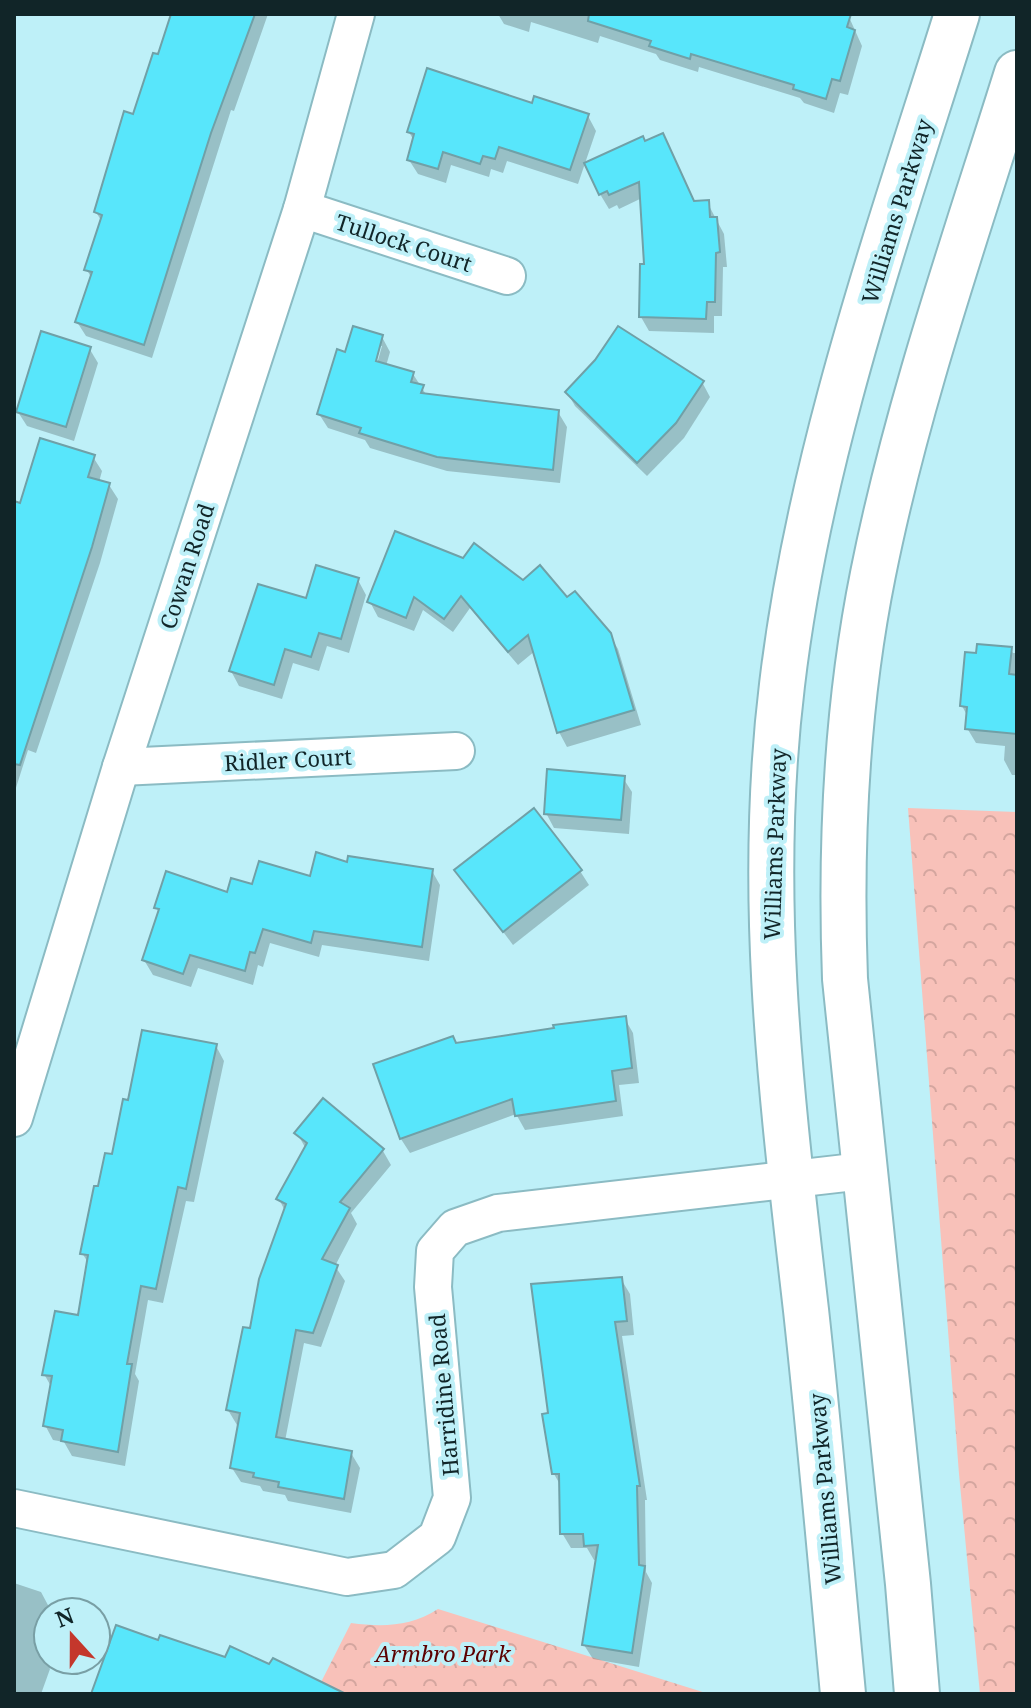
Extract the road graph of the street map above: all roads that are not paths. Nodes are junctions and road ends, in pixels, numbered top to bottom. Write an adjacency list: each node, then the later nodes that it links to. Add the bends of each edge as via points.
1 (356, 14): 4 (street, Cowan Road)
2 (957, 14): 10 (main road, Williams Parkway, via 832,428 790,626 773,791 770,891)
3 (1017, 73): 9 (main road, via 892,485 858,667 842,901)
4 (302, 209): 5 (street, Tullock Court); 7 (street, Cowan Road)
5 (507, 276)
6 (456, 751): 7 (street, Ridler Court)
7 (121, 767): 8 (street, Cowan Road)
8 (14, 1118)
9 (863, 1171): 10 (street, Harridine Road); 13 (main road)
10 (789, 1181): 11 (street, Harridine Road, via 498,1213 455,1228 435,1251 433,1287 452,1498 437,1537 394,1570 347,1577); 12 (main road, Williams Parkway)
11 (14, 1508)
12 (843, 1694)
13 (917, 1694)

